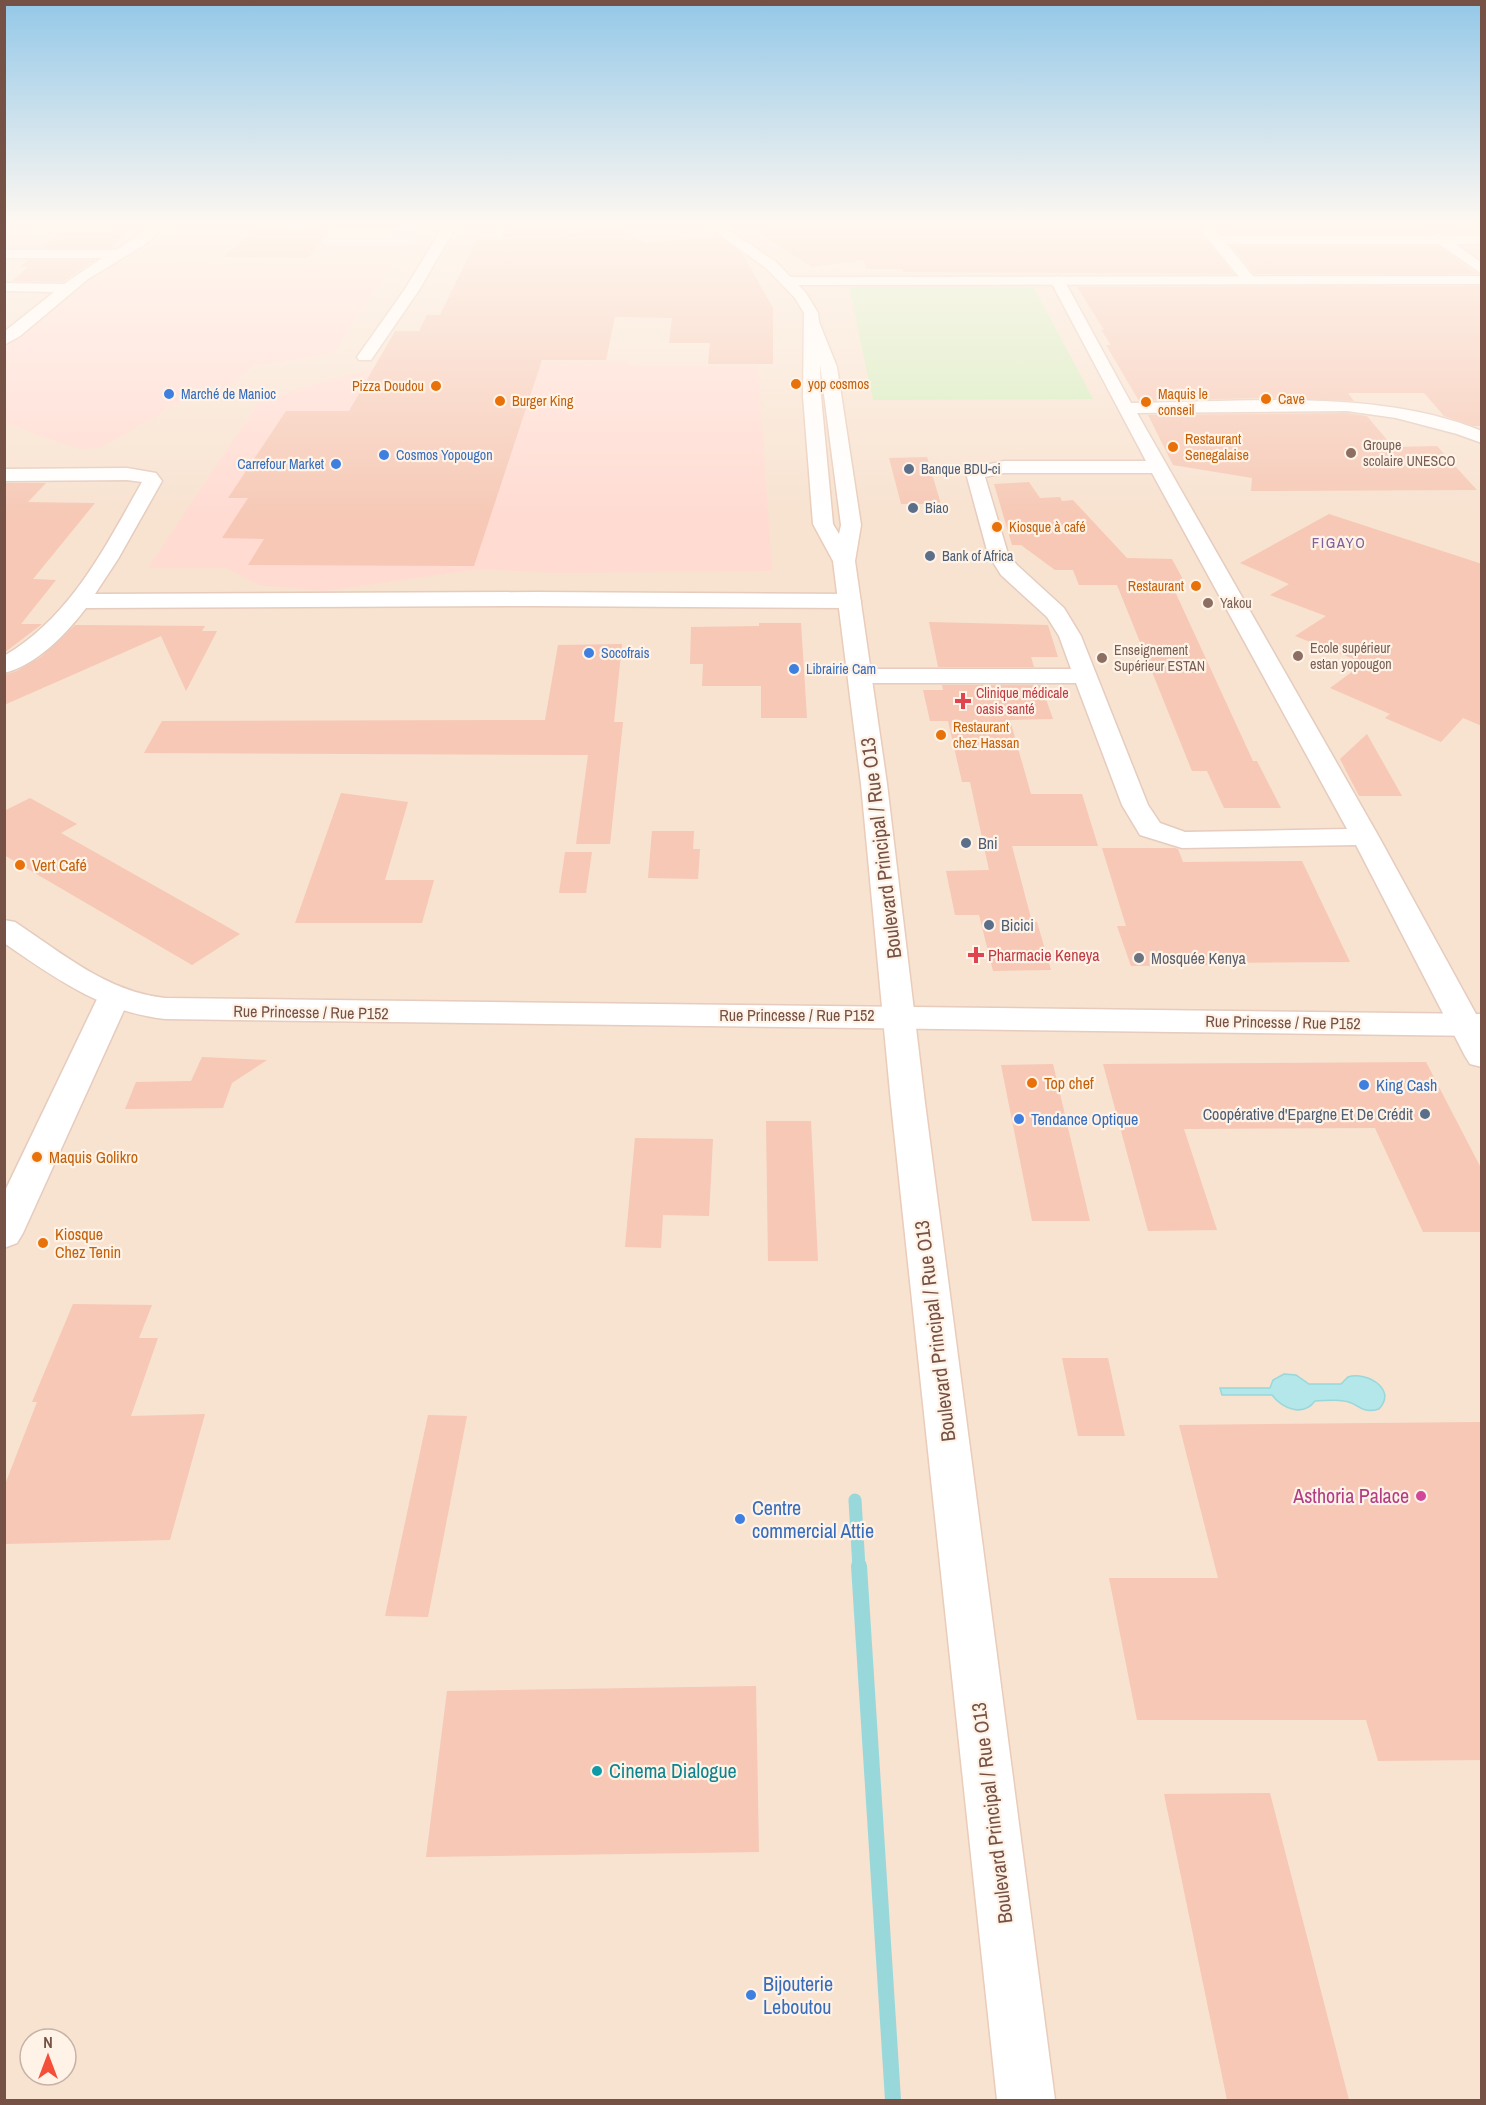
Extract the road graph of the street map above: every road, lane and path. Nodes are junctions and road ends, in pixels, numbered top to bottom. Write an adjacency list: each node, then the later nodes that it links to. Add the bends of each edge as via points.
1 (27, 323): 6 (street)
2 (389, 323): 7 (street)
3 (812, 323): 12 (street, Boulevard Principal / Rue O13, via 812,396 823,524)
4 (812, 323): 12 (street, Boulevard Principal / Rue O13, via 829,367 851,525)
5 (1080, 323): 8 (street)
6 (4, 340)
7 (365, 357)
8 (1125, 408): 9 (street, via 1375,408); 10 (street)
9 (1482, 438)
10 (1159, 467): 17 (street, via 1004,467 979,472 976,477 998,554 1009,570 1056,613); 18 (street)
11 (4, 476): 13 (street, via 127,474 149,477 152,481)
12 (844, 561): 14 (street, Boulevard Principal / Rue O13)
13 (78, 601): 14 (street); 15 (street, via 63,622 27,653)
14 (850, 601): 16 (street, Boulevard Principal / Rue O13)
15 (4, 666)
16 (861, 676): 17 (street); 21 (street, Boulevard Principal / Rue O13)
17 (1086, 676): 18 (street, via 1135,805 1150,829 1182,840)
18 (1365, 837): 22 (street)
19 (4, 929): 20 (street, Rue Princesse / Rue P152, via 87,984)
20 (114, 997): 21 (street, Rue Princesse / Rue P152, via 147,1006 225,1011); 24 (street)
21 (900, 1016): 22 (street, Rue Princesse / Rue P152); 25 (street, Boulevard Principal / Rue O13)
22 (1473, 1025): 23 (street)
23 (1482, 1056)
24 (4, 1233)
25 (1026, 2100)

